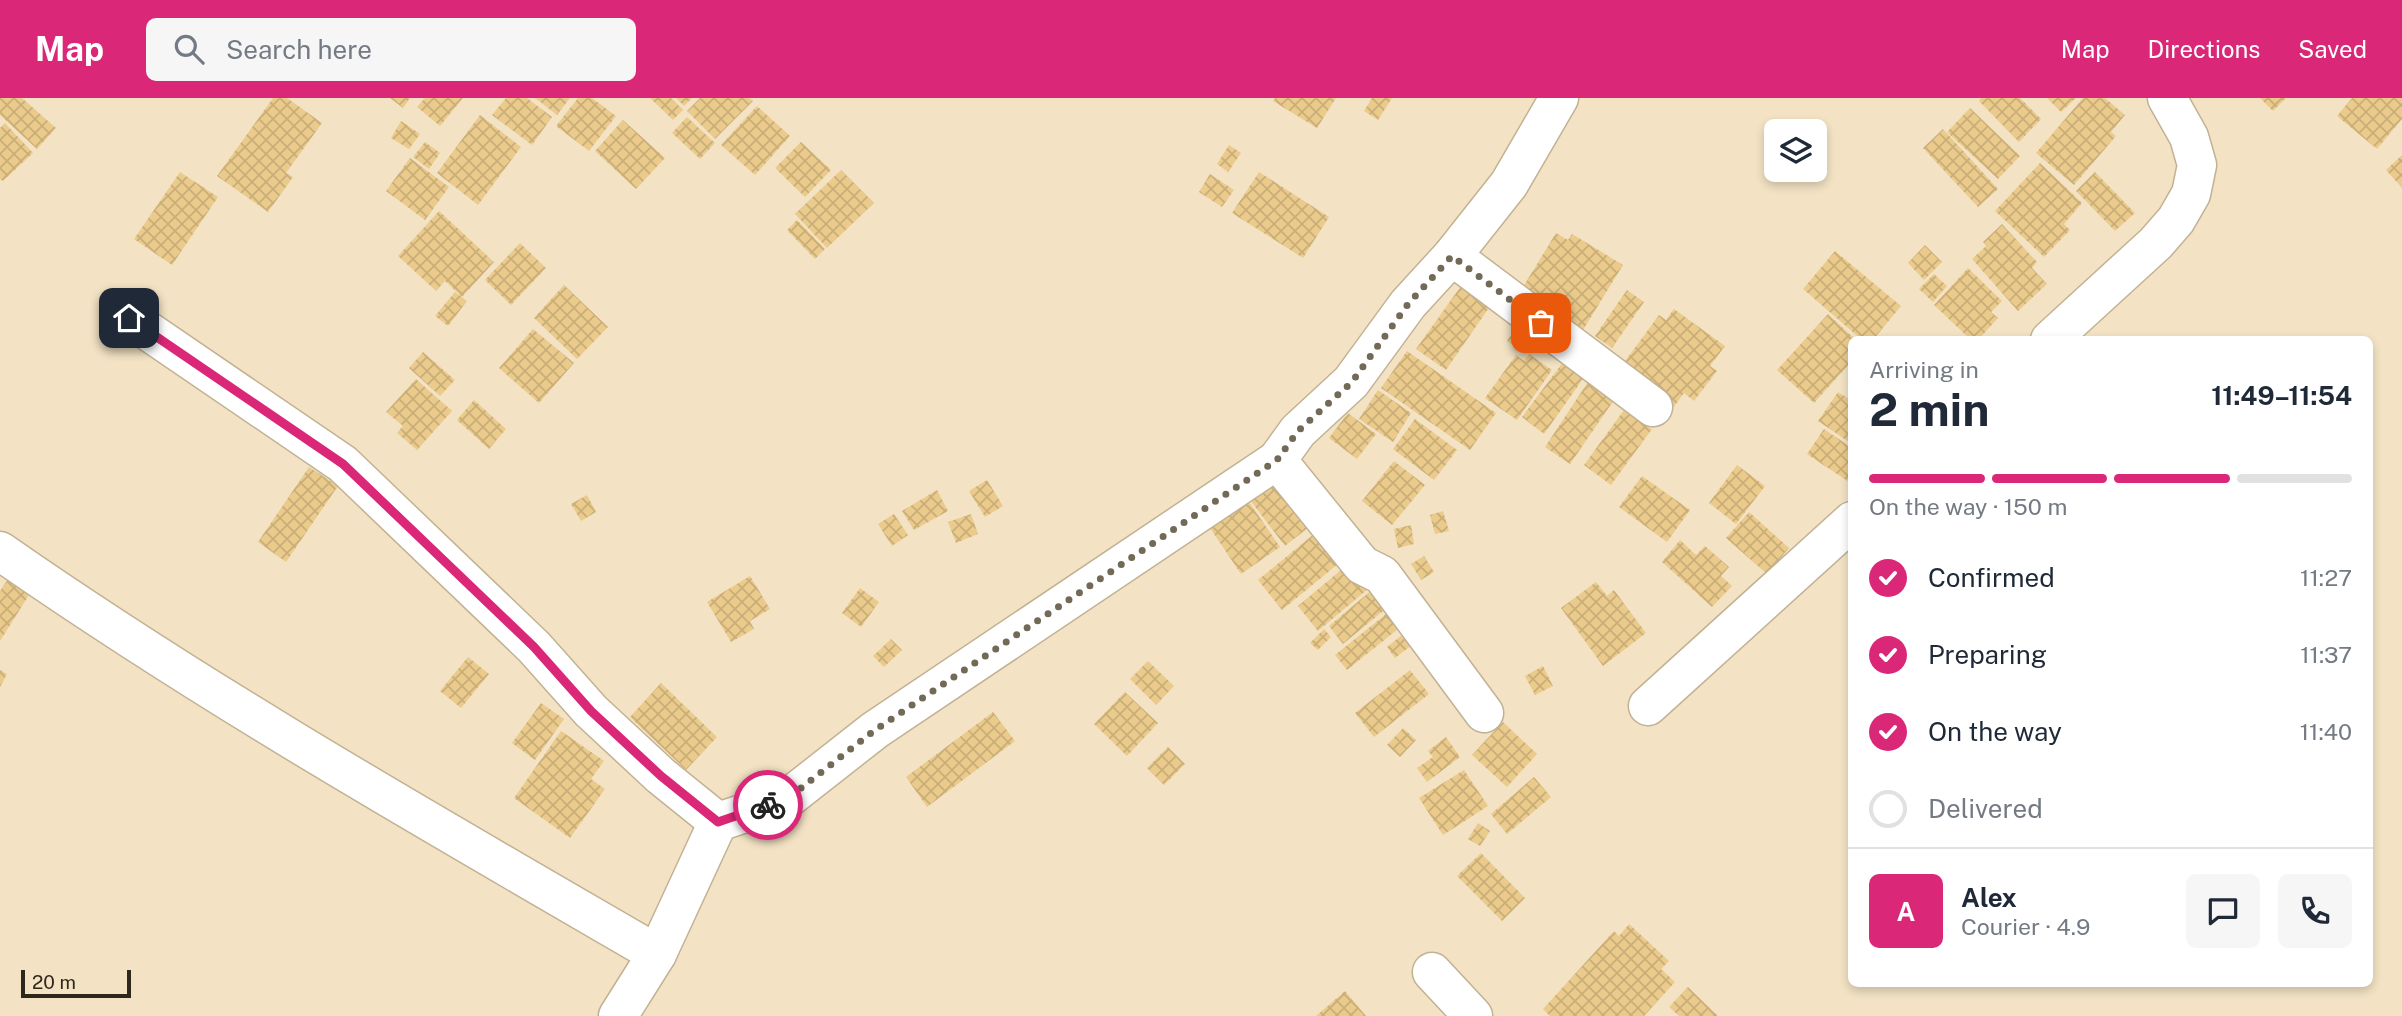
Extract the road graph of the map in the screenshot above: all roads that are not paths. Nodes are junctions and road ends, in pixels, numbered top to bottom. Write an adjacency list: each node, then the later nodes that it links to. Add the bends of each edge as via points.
1 (1559, 98): 3 (street, via 1509,184)
2 (2167, 98): 5 (street, via 2189,137 2197,166 2191,194 2156,243)
3 (1452, 256): 6 (street); 7 (street, via 1408,304 1352,382 1298,431)
4 (129, 318): 12 (street, via 343,464 534,647 591,711)
5 (2054, 336)
6 (1653, 407)
7 (1277, 460): 11 (street, via 1362,565 1382,575); 12 (street, via 875,730 787,799)
8 (1848, 525): 10 (street)
9 (0, 551): 13 (street, via 79,606 353,778)
10 (1648, 706)
11 (1485, 713)
12 (718, 822): 13 (street)
13 (657, 954): 15 (street)
14 (1432, 972): 16 (street)
15 (618, 1016)
16 (1473, 1016)

